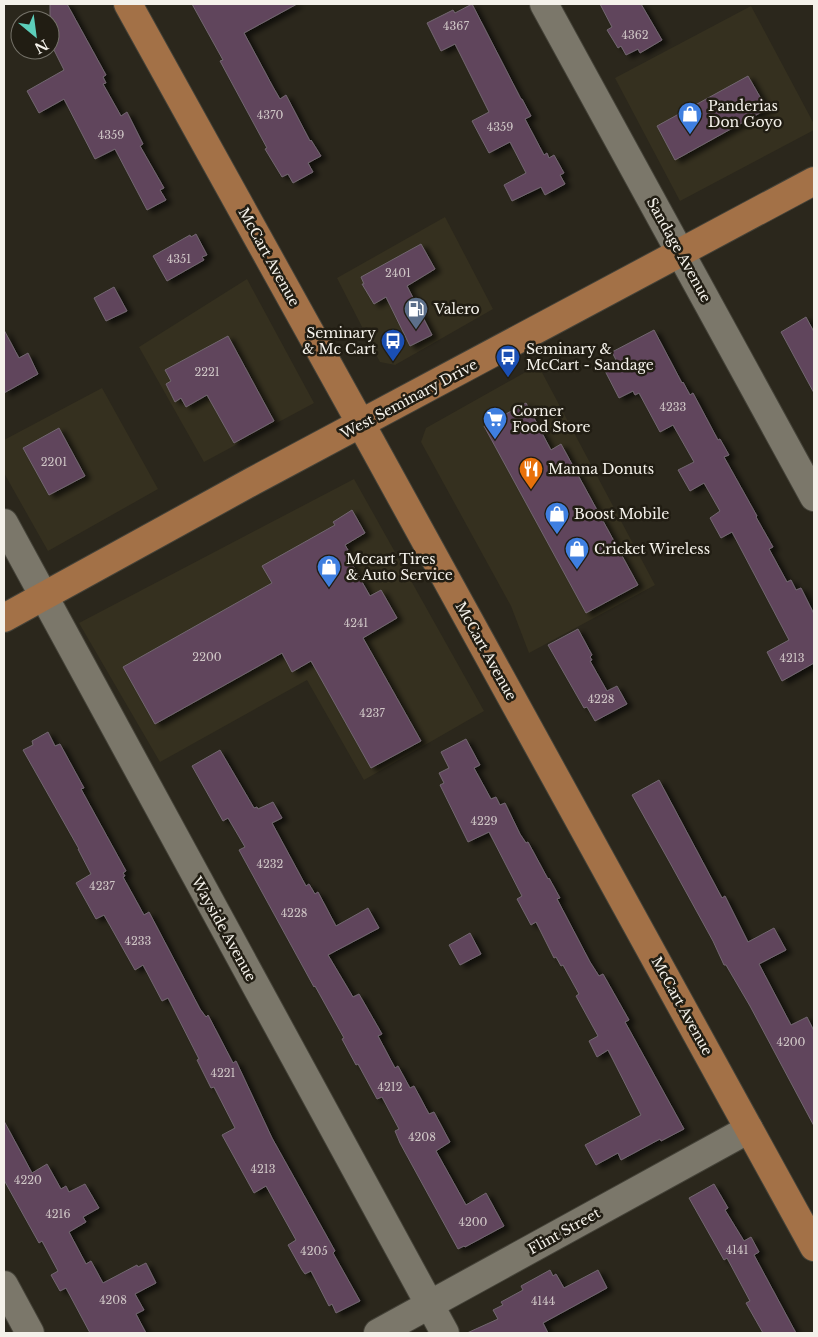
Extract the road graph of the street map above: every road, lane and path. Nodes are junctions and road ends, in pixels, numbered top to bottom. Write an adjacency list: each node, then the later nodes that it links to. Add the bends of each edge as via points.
1 (128, 4): 5 (main road, McCart Avenue)
2 (544, 4): 4 (street, Sandage Avenue)
3 (814, 181): 4 (main road, West Seminary Drive)
4 (681, 253): 5 (main road, West Seminary Drive); 6 (street, Sandage Avenue)
5 (361, 424): 8 (main road, West Seminary Drive); 10 (main road, McCart Avenue)
6 (814, 497)
7 (4, 523): 8 (street, Wayside Avenue)
8 (43, 597): 9 (main road, West Seminary Drive); 13 (street, Wayside Avenue)
9 (4, 618)
10 (749, 1129): 11 (main road, McCart Avenue); 13 (street, Flint Street)
11 (814, 1247)
12 (4, 1285): 14 (street)
13 (429, 1305): 15 (street, Flint Street); 16 (street, Wayside Avenue)
14 (30, 1333)
15 (378, 1333)
16 (445, 1333)

